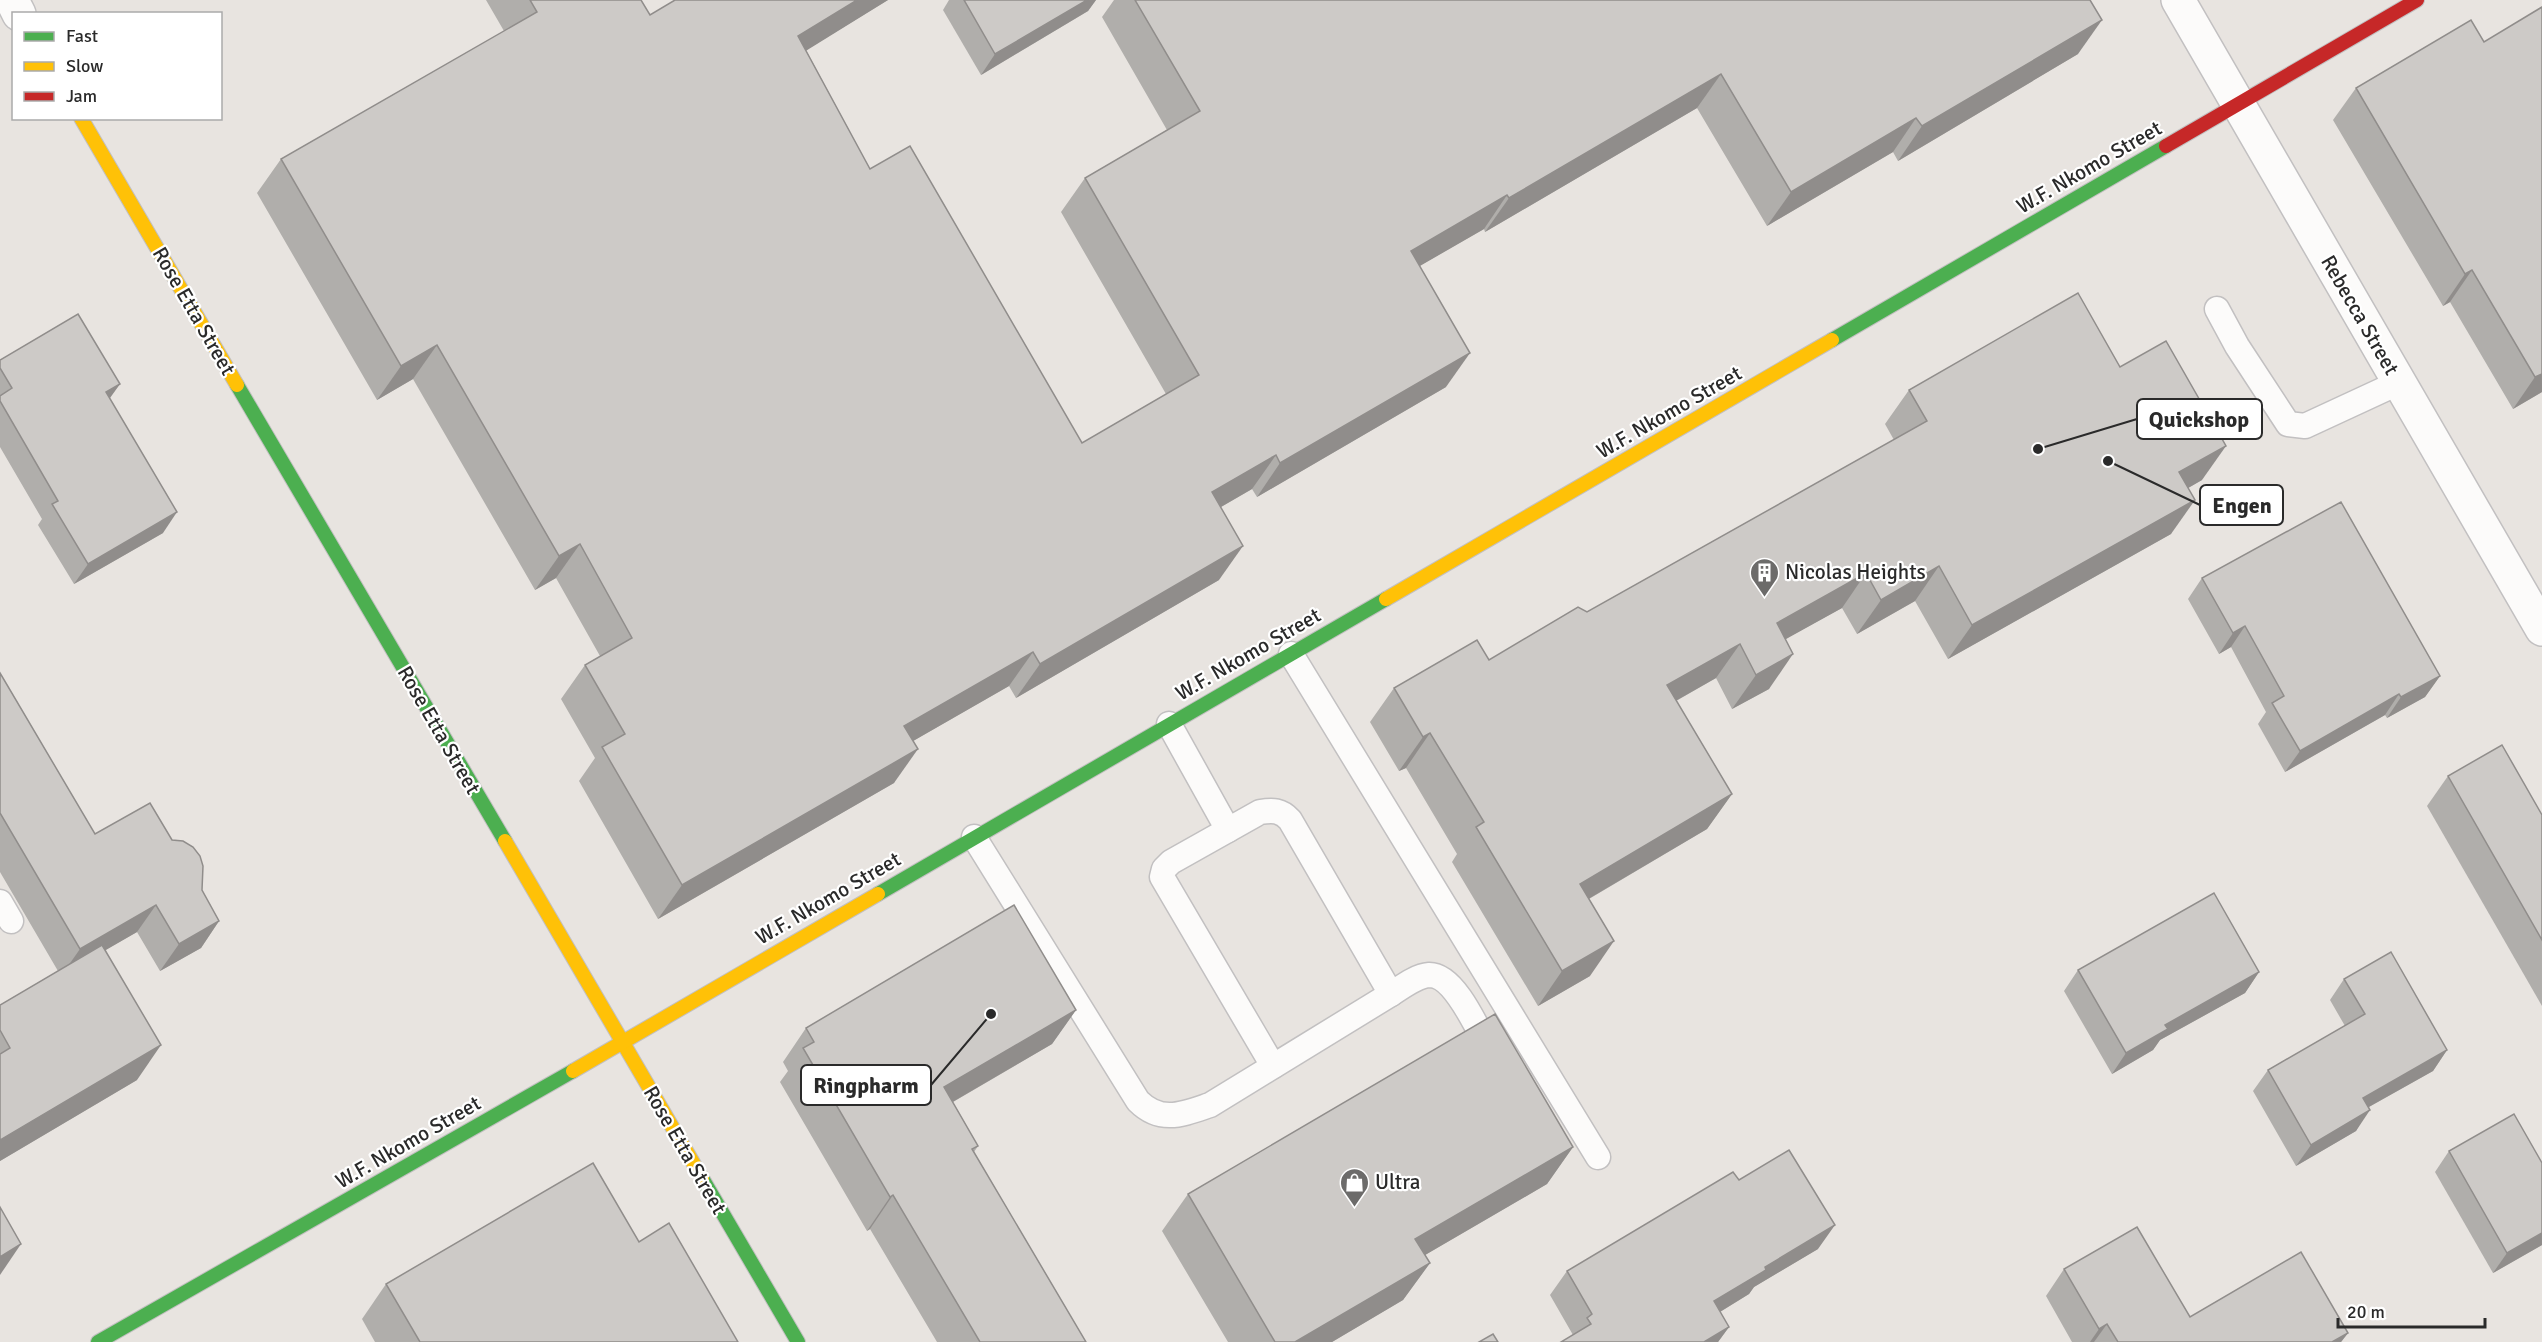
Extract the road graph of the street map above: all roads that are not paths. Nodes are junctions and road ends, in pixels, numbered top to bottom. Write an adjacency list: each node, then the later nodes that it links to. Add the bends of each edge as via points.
1 (2178, 0): 3 (street, Rebecca Street)
2 (2417, 0): 3 (main road, W.F. Nkomo Street)
3 (2240, 104): 6 (street, Rebecca Street); 8 (main road, W.F. Nkomo Street)
4 (82, 120): 13 (main road, Rose Etta Street)
5 (2217, 309): 6 (lane, via 2288,424 2305,426)
6 (2400, 382): 7 (street, Rebecca Street)
7 (2542, 629)
8 (1291, 654): 9 (main road, W.F. Nkomo Street); 16 (lane)
9 (1169, 724): 10 (lane); 11 (main road, W.F. Nkomo Street)
10 (1228, 830): 12 (lane, via 1260,812 1283,812); 14 (lane, via 1171,862 1162,877)
11 (974, 837): 13 (main road, W.F. Nkomo Street); 14 (lane, via 1147,1111 1178,1115 1210,1105)
12 (1391, 994): 14 (lane); 15 (lane, via 1419,977 1441,978 1453,987)
13 (622, 1043): 17 (main road, W.F. Nkomo Street); 18 (main road, Rose Etta Street)
14 (1273, 1066)
15 (1504, 1077)
16 (1598, 1157)
17 (98, 1342)
18 (798, 1342)

